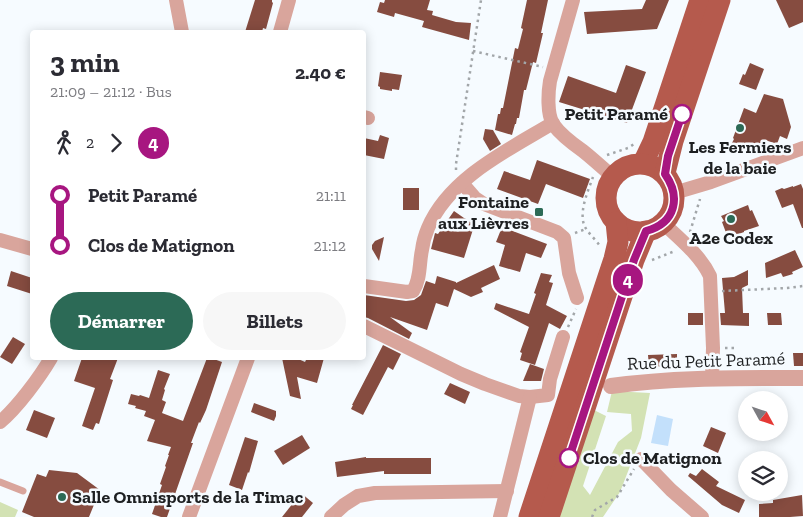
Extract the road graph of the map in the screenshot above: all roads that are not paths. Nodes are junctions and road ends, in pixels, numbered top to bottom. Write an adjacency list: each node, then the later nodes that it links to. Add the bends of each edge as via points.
1 (176, 0): 6 (street)
2 (289, 0): 7 (street)
3 (573, 0): 8 (street, via 552,69 548,94)
4 (700, 0): 10 (main road, via 653,142)
5 (720, 0): 11 (main road)
6 (182, 30)
7 (281, 30)
8 (552, 124): 12 (street); 13 (street, via 482,166)
9 (803, 148): 14 (street, via 702,186)
10 (643, 163): 11 (main road); 12 (main road, via 626,166)
11 (665, 174): 14 (main road)
12 (613, 177): 15 (main road, via 608,184 606,200)
13 (462, 183): 20 (street, via 441,205 424,236 413,291); 21 (street, via 484,204 557,232 564,238)
14 (674, 193): 16 (main road, via 671,213)
15 (616, 222): 16 (main road, via 638,232); 19 (main road)
16 (654, 227): 19 (main road); 27 (street, via 684,243 706,266 710,276)
17 (0, 240): 18 (street)
18 (30, 248)
19 (624, 259): 38 (main road); 39 (main road)
20 (366, 286)
21 (577, 298)
22 (366, 327): 29 (street, via 461,374 519,396)
23 (564, 337): 29 (street, via 548,395)
24 (50, 360): 30 (street)
25 (247, 360): 35 (street)
26 (803, 378): 27 (street, Rue du Petit Paramé)
27 (712, 379): 28 (street, Rue du Petit Paramé)
28 (611, 386)
29 (530, 397): 34 (street)
30 (0, 422)
31 (641, 459): 40 (street)
32 (0, 482): 33 (lane)
33 (23, 490)
34 (507, 491): 36 (street, via 375,493 358,496); 37 (street)
35 (190, 517)
36 (331, 517)
37 (500, 517)
38 (529, 517)
39 (549, 517)
40 (702, 517)

